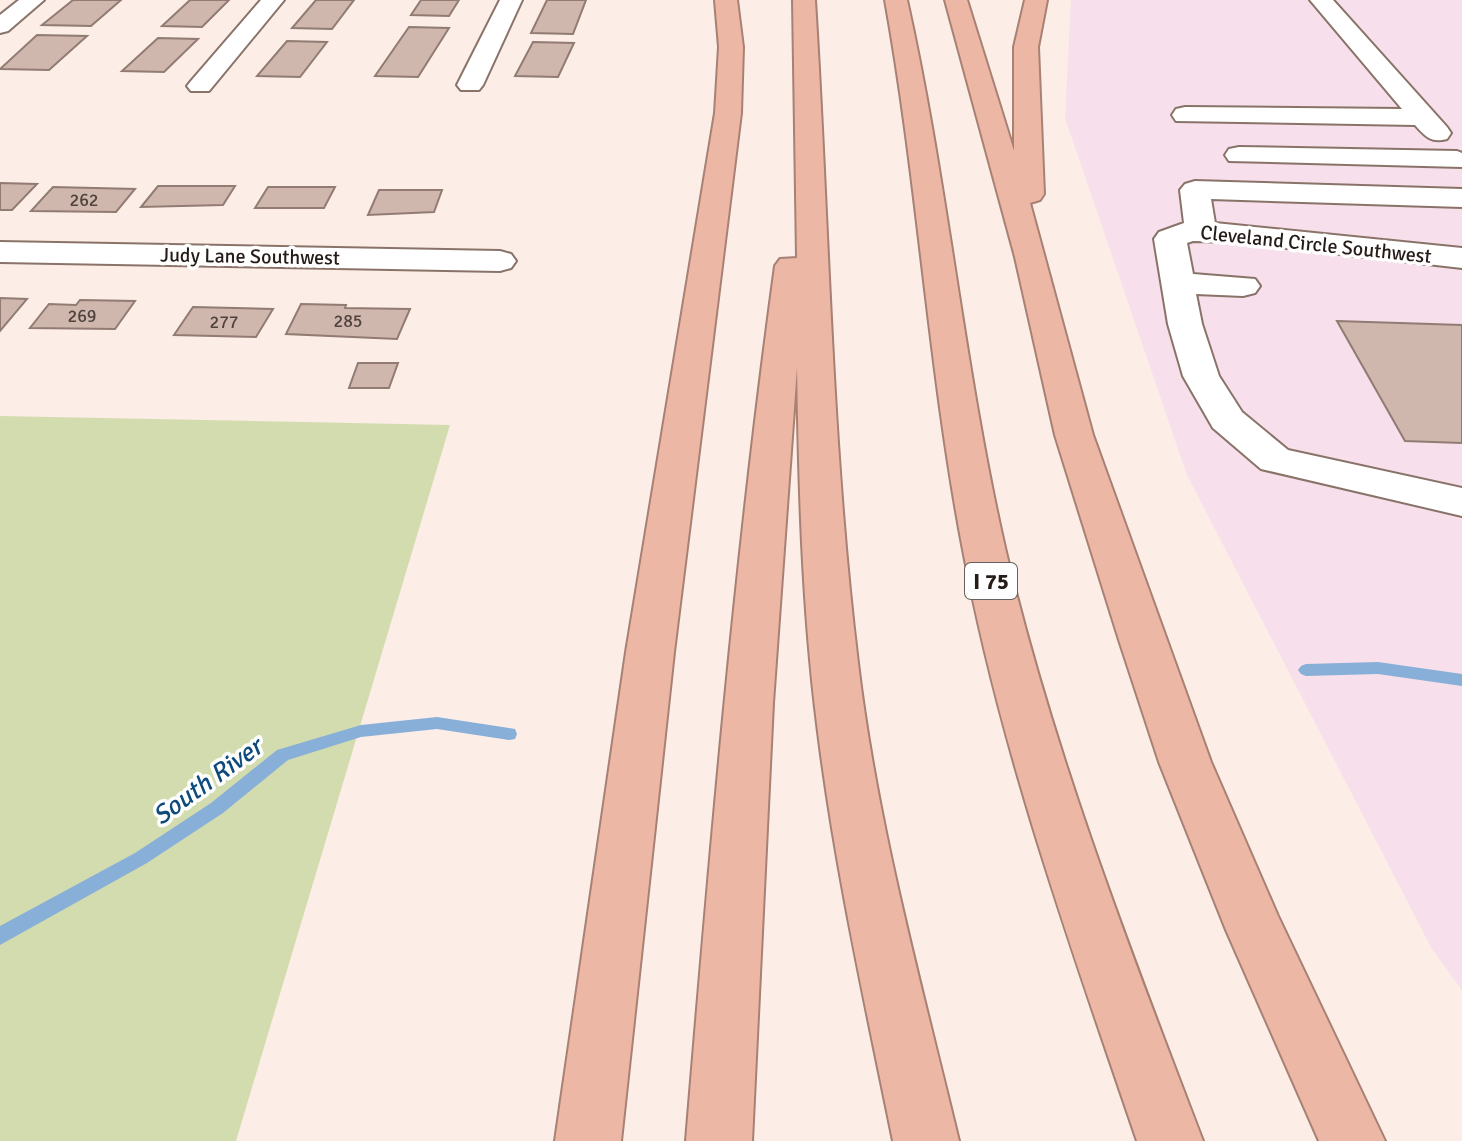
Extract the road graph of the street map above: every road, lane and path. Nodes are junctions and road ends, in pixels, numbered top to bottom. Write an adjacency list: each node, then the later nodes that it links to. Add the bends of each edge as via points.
1 (33, 0): 10 (street)
2 (273, 0): 12 (street)
3 (511, 0): 11 (street)
4 (726, 0): 29 (highway, via 731,47 728,113 650,652)
5 (804, 0): 17 (highway)
6 (896, 0): 32 (highway, I 75, via 985,554 1025,715 1082,898)
7 (956, 0): 23 (highway)
8 (1036, 0): 23 (highway, via 1026,47)
9 (1321, 0): 14 (street)
10 (0, 26)
11 (470, 85)
12 (200, 86)
13 (1370, 90): 14 (street)
14 (1401, 90): 16 (street)
15 (1185, 115): 16 (street)
16 (1424, 117): 18 (street)
17 (808, 124): 30 (highway, via 760,543); 31 (highway, via 820,509 834,667 859,834)
18 (1457, 153): 19 (street)
19 (1239, 155)
20 (1462, 198): 21 (street, via 1195,190)
21 (1186, 235): 24 (street, Cleveland Circle Southwest, via 1236,233); 26 (street)
22 (0, 252): 25 (street, Judy Lane Southwest)
23 (1031, 257): 33 (highway, via 1074,435 1185,762 1249,916)
24 (1462, 258)
25 (500, 261)
26 (1177, 283): 27 (street); 28 (street, via 1201,376 1227,420 1275,460)
27 (1243, 286)
28 (1462, 502)
29 (588, 1141)
30 (719, 1141)
31 (926, 1141)
32 (1170, 1141)
33 (1354, 1141)

